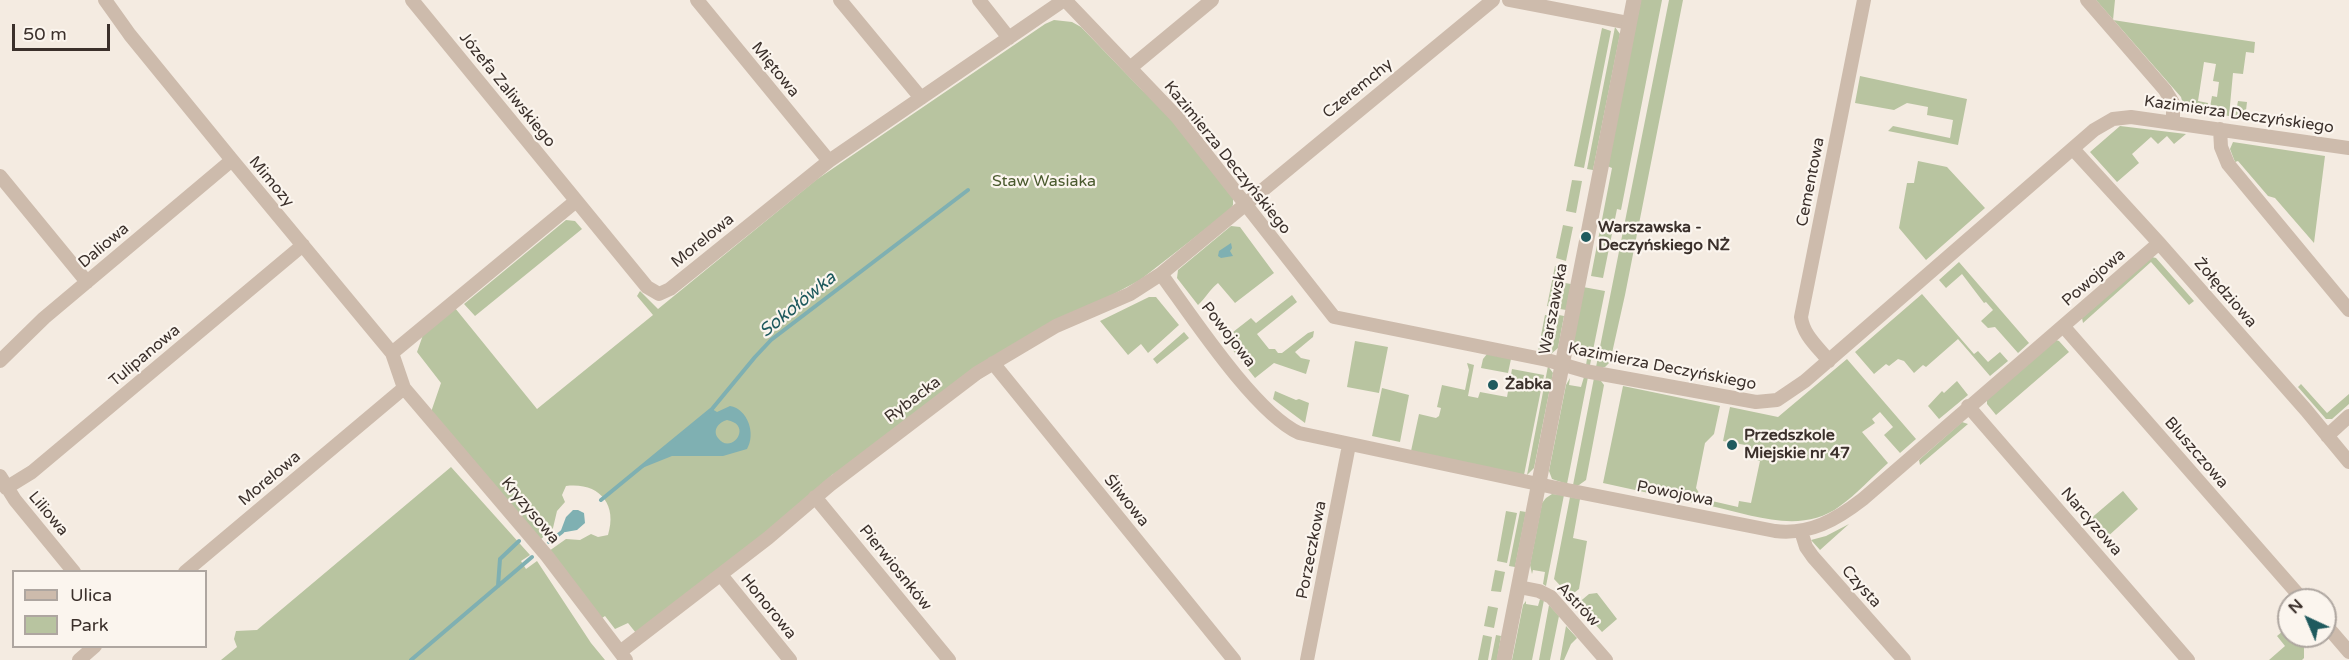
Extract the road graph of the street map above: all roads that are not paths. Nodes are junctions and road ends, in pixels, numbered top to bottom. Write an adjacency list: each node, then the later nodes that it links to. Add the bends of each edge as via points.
1 (105, 0): 21 (street, Mimozy)
2 (412, 0): 24 (street, Józefa Zaliwskiego)
3 (697, 0): 22 (street, Miętowa)
4 (840, 0): 16 (street)
5 (979, 0): 14 (street)
6 (1065, 0): 14 (street, Morelowa); 15 (street, Morelowa)
7 (1212, 0): 15 (street)
8 (1493, 0): 25 (street, Czeremchy)
9 (1509, 0): 13 (street)
10 (1634, 0): 13 (street, Warszawska)
11 (1864, 0): 34 (street, Cementowa, via 1801,317 1806,334)
12 (2087, 0): 17 (street, via 2165,90 2173,103)
13 (1629, 23): 36 (street, Warszawska)
14 (1010, 38): 16 (street, Morelowa)
15 (1130, 68): 25 (street, Kazimierza Deczyńskiego, via 1177,117)
16 (921, 98): 22 (street, Morelowa)
17 (2173, 122): 18 (street, Kazimierza Deczyńskiego); 20 (street, Kazimierza Deczyńskiego, via 2119,118 2100,126)
18 (2220, 129): 19 (street, Kazimierza Deczyńskiego); 30 (street, via 2221,147 2228,164)
19 (2349, 148)
20 (2073, 149): 26 (street, Żołędziowa); 34 (street, Kazimierza Deczyńskiego)
21 (232, 160): 27 (street, Mimozy); 29 (street, Daliowa)
22 (829, 161): 24 (street, Morelowa, via 659,294 647,287)
23 (0, 176): 29 (street)
24 (576, 201): 32 (street)
25 (1245, 204): 28 (street, Rybacka); 36 (street, Kazimierza Deczyńskiego, via 1334,316)
26 (2159, 243): 31 (street, Powojowa); 40 (street, Żołędziowa)
27 (303, 245): 32 (street, Mimozy); 43 (street, Tulipanowa, via 32,472)
28 (1161, 274): 35 (street, Rybacka, via 1130,294 1066,321); 41 (street, Powojowa, via 1234,372 1276,419 1299,433)
29 (87, 282): 33 (street, Daliowa)
30 (2349, 310)
31 (2064, 327): 38 (street, Powojowa); 51 (street, Bluszczowa)
32 (392, 353): 37 (street, Mimozy)
33 (0, 361)
34 (1829, 361): 36 (street, Kazimierza Deczyńskiego, via 1785,396 1763,403)
35 (993, 363): 45 (street, Rybacka); 59 (street, Śliwowa)
36 (1562, 365): 44 (street, Warszawska)
37 (404, 388): 48 (street, Morelowa); 55 (street, Kryzysowa, via 547,556)
38 (1968, 406): 46 (street, Powojowa, via 1846,512 1821,526); 64 (street, Narcyzowa)
39 (2349, 416): 40 (street)
40 (2327, 436): 42 (street, Żołędziowa)
41 (1349, 445): 44 (street, Powojowa); 60 (street, Porzeczkowa)
42 (2349, 462)
43 (3, 482): 47 (street, Liliowa)
44 (1539, 484): 46 (street, Powojowa, via 1776,531); 50 (street, Warszawska)
45 (815, 497): 49 (street, Rybacka); 58 (street, Pierwiosnków)
46 (1801, 531): 63 (street, Czysta, via 1813,557)
47 (72, 570)
48 (187, 570)
49 (721, 575): 55 (street, Rybacka); 57 (street, Honorowa)
50 (1519, 586): 61 (street, Warszawska); 62 (street, Astrów, via 1551,597)
51 (2292, 588)
52 (2337, 638): 54 (street)
53 (93, 648): 56 (street)
54 (2349, 652)
55 (623, 656)
56 (79, 660)
57 (790, 660)
58 (949, 660)
59 (1234, 660)
60 (1307, 660)
61 (1504, 660)
62 (1606, 660)
63 (1904, 660)
64 (2188, 660)

